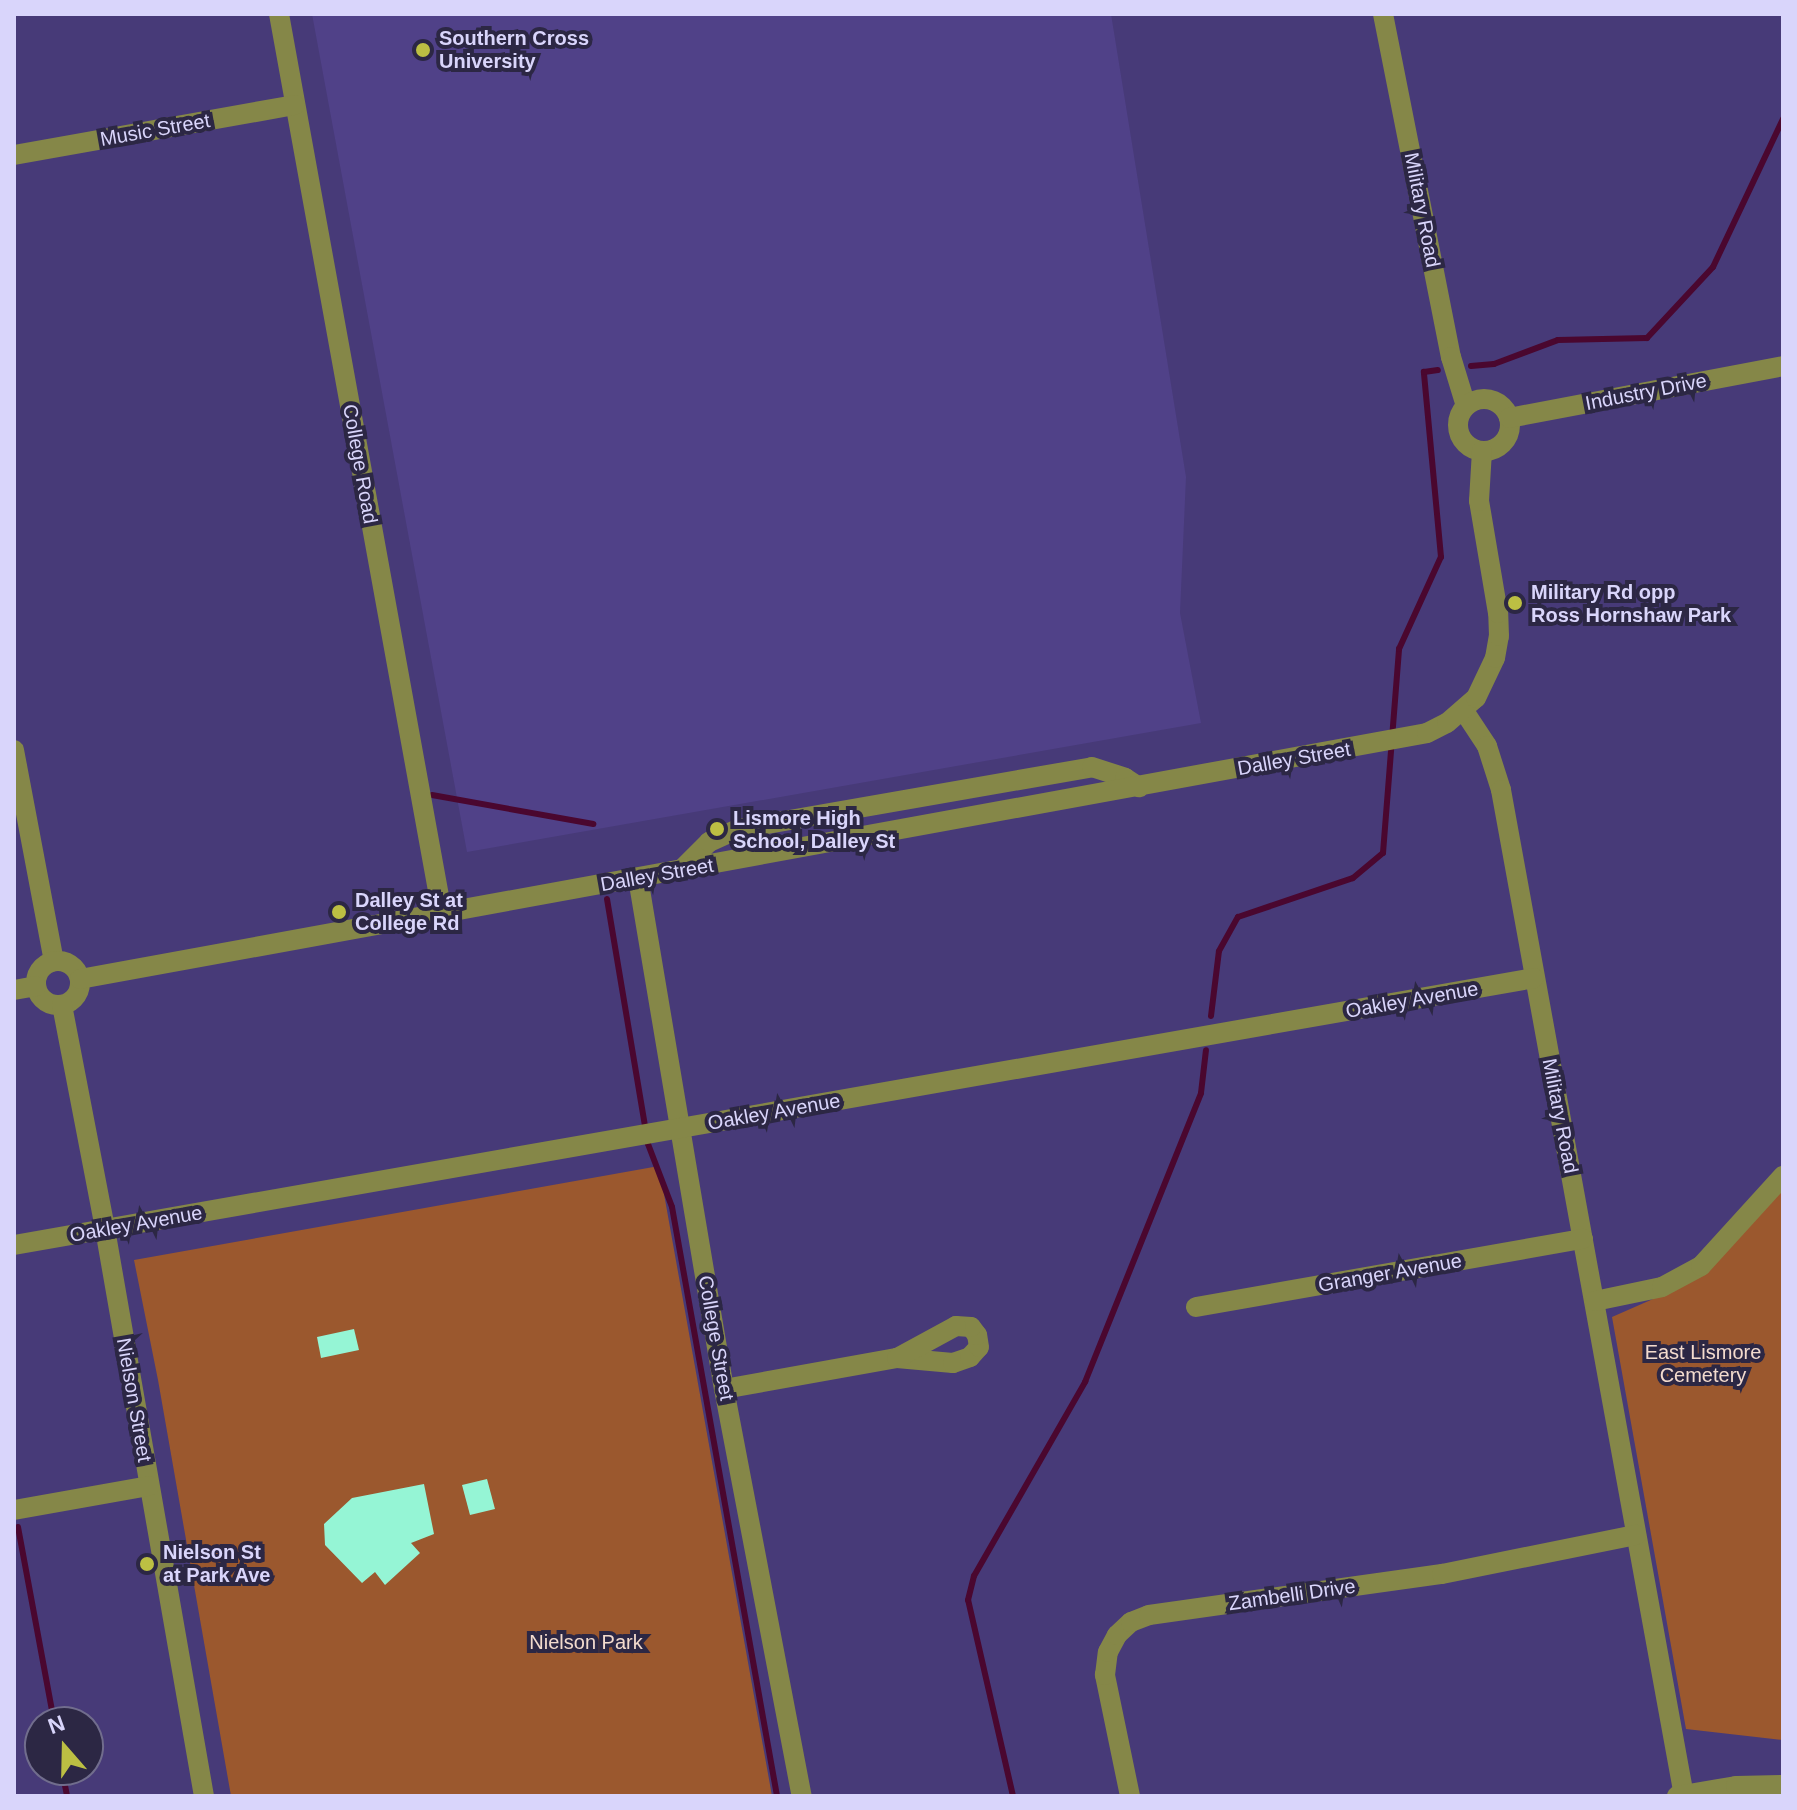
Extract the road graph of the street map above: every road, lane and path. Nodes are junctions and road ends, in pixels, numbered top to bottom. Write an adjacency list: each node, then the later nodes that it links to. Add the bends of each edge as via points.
1 (279, 14): 3 (street, College Road)
2 (1383, 14): 6 (street, Military Road, via 1451,357)
3 (295, 105): 4 (street, Music Street); 14 (street, College Road)
4 (14, 155)
5 (1783, 366): 7 (street, Industry Drive)
6 (1466, 406): 7 (street, via 1480,399 1495,401); 8 (street, via 1458,421 1460,438)
7 (1509, 418): 8 (street, via 1505,442)
8 (1482, 451): 9 (street, via 1479,501 1499,636 1488,677)
9 (1464, 711): 11 (street, Dalley Street, via 1406,739); 16 (street, Military Road, via 1487,746 1501,790)
10 (14, 750): 15 (street)
11 (1139, 787): 12 (street, Dalley Street); 12 (street, via 1092,767 738,829 709,842)
12 (681, 870): 13 (street, Dalley Street)
13 (638, 878): 14 (street, Dalley Street); 21 (street, College Street)
14 (442, 913): 17 (street, Dalley Street)
15 (54, 961): 17 (street, via 68,963); 18 (street, via 38,973)
16 (1534, 978): 21 (street, Oakley Avenue); 24 (street, Military Road)
17 (80, 979): 20 (street, via 78,993)
18 (36, 986): 19 (street); 20 (street, via 48,1003)
19 (14, 990)
20 (62, 1005): 23 (street, Nielson Street)
21 (681, 1129): 23 (street, Oakley Avenue); 29 (street, College Street)
22 (1783, 1176): 26 (street, via 1701,1266 1662,1287)
23 (105, 1229): 25 (street, Oakley Avenue); 30 (street, Nielson Street)
24 (1583, 1239): 26 (street, Military Road); 27 (street, Granger Avenue)
25 (22, 1244)
26 (1595, 1301): 32 (street, Military Road)
27 (1196, 1307)
28 (897, 1358): 29 (street)
29 (724, 1389): 35 (street, College Street)
30 (149, 1486): 31 (street); 34 (street, Nielson Street)
31 (14, 1510)
32 (1636, 1535): 36 (street, Zambelli Drive, via 1442,1574 1149,1615 1131,1622 1108,1652 1105,1675); 38 (street, Military Road)
33 (1783, 1785): 38 (street, via 1736,1786)
34 (204, 1796)
35 (802, 1796)
36 (1130, 1796)
37 (1677, 1796): 38 (street)
38 (1684, 1796)

